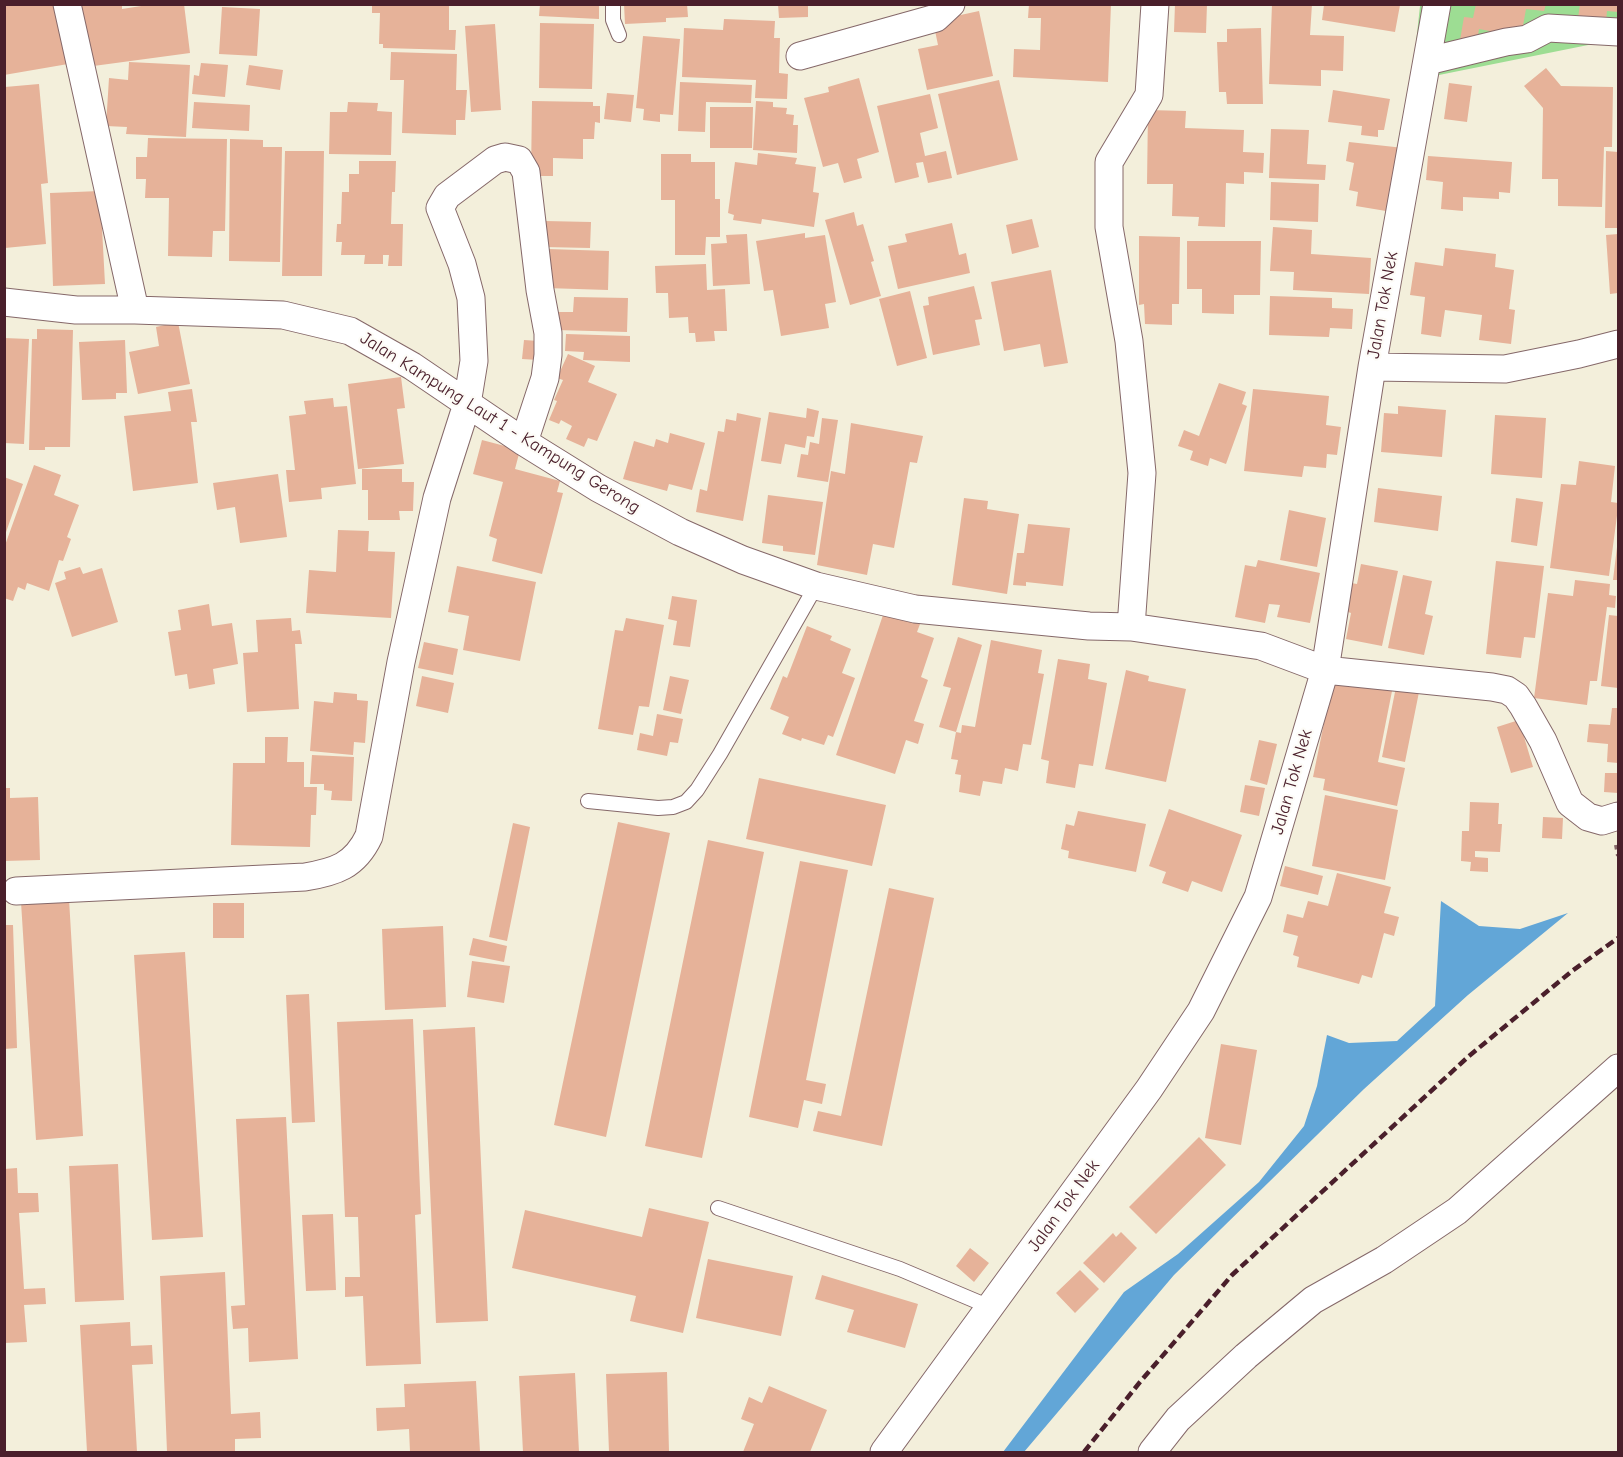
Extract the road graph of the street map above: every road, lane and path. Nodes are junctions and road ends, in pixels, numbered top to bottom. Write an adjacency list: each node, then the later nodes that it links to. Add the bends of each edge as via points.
1 (67, 4): 11 (street)
2 (613, 4): 7 (lane, via 613,20)
3 (951, 4): 8 (street, via 936,18)
4 (1155, 4): 17 (street, via 1149,95 1109,162 1109,227 1129,341 1142,473)
5 (1437, 4): 9 (street, Jalan Tok Nek)
6 (1618, 32): 9 (street, via 1548,28 1527,39)
7 (619, 35)
8 (800, 56)
9 (1428, 61): 13 (street, Jalan Tok Nek)
10 (4, 302): 11 (street, Jalan Kampung Laut 1 - Kampung Gerong, via 76,310)
11 (135, 310): 14 (street, Jalan Kampung Laut 1 - Kampung Gerong, via 283,315 350,331 412,366)
12 (1618, 344): 13 (street, via 1505,369)
13 (1372, 367): 18 (street, Jalan Tok Nek)
14 (467, 404): 15 (street, Jalan Kampung Laut 1 - Kampung Gerong); 15 (street, via 474,361 471,298 440,208 447,196 495,160 512,158 519,160 526,172 548,333 544,378); 21 (street, via 437,498 369,836 362,851 330,873 305,877)
15 (524, 442): 16 (street, Jalan Kampung Laut 1 - Kampung Gerong, via 680,532)
16 (816, 586): 17 (street, Jalan Kampung Laut 1 - Kampung Gerong, via 915,609); 19 (lane, via 720,754 686,802 658,808)
17 (1131, 627): 18 (street, Jalan Kampung Laut 1 - Kampung Gerong, via 1261,646)
18 (1325, 670): 20 (street, Jalan Kampung Laut 1 - Kampung Gerong, via 1507,690 1516,696 1533,723 1570,803 1588,817 1602,821); 24 (street, Jalan Tok Nek, via 1258,897 1229,958 1201,1011 1149,1089)
19 (588, 801)
20 (1618, 816)
21 (16, 891)
22 (1618, 1068): 26 (street, via 1457,1211 1384,1260 1313,1300 1178,1419)
23 (718, 1208): 24 (lane, via 900,1269)
24 (990, 1307): 25 (street, Jalan Tok Nek)
25 (884, 1452)
26 (1152, 1452)

